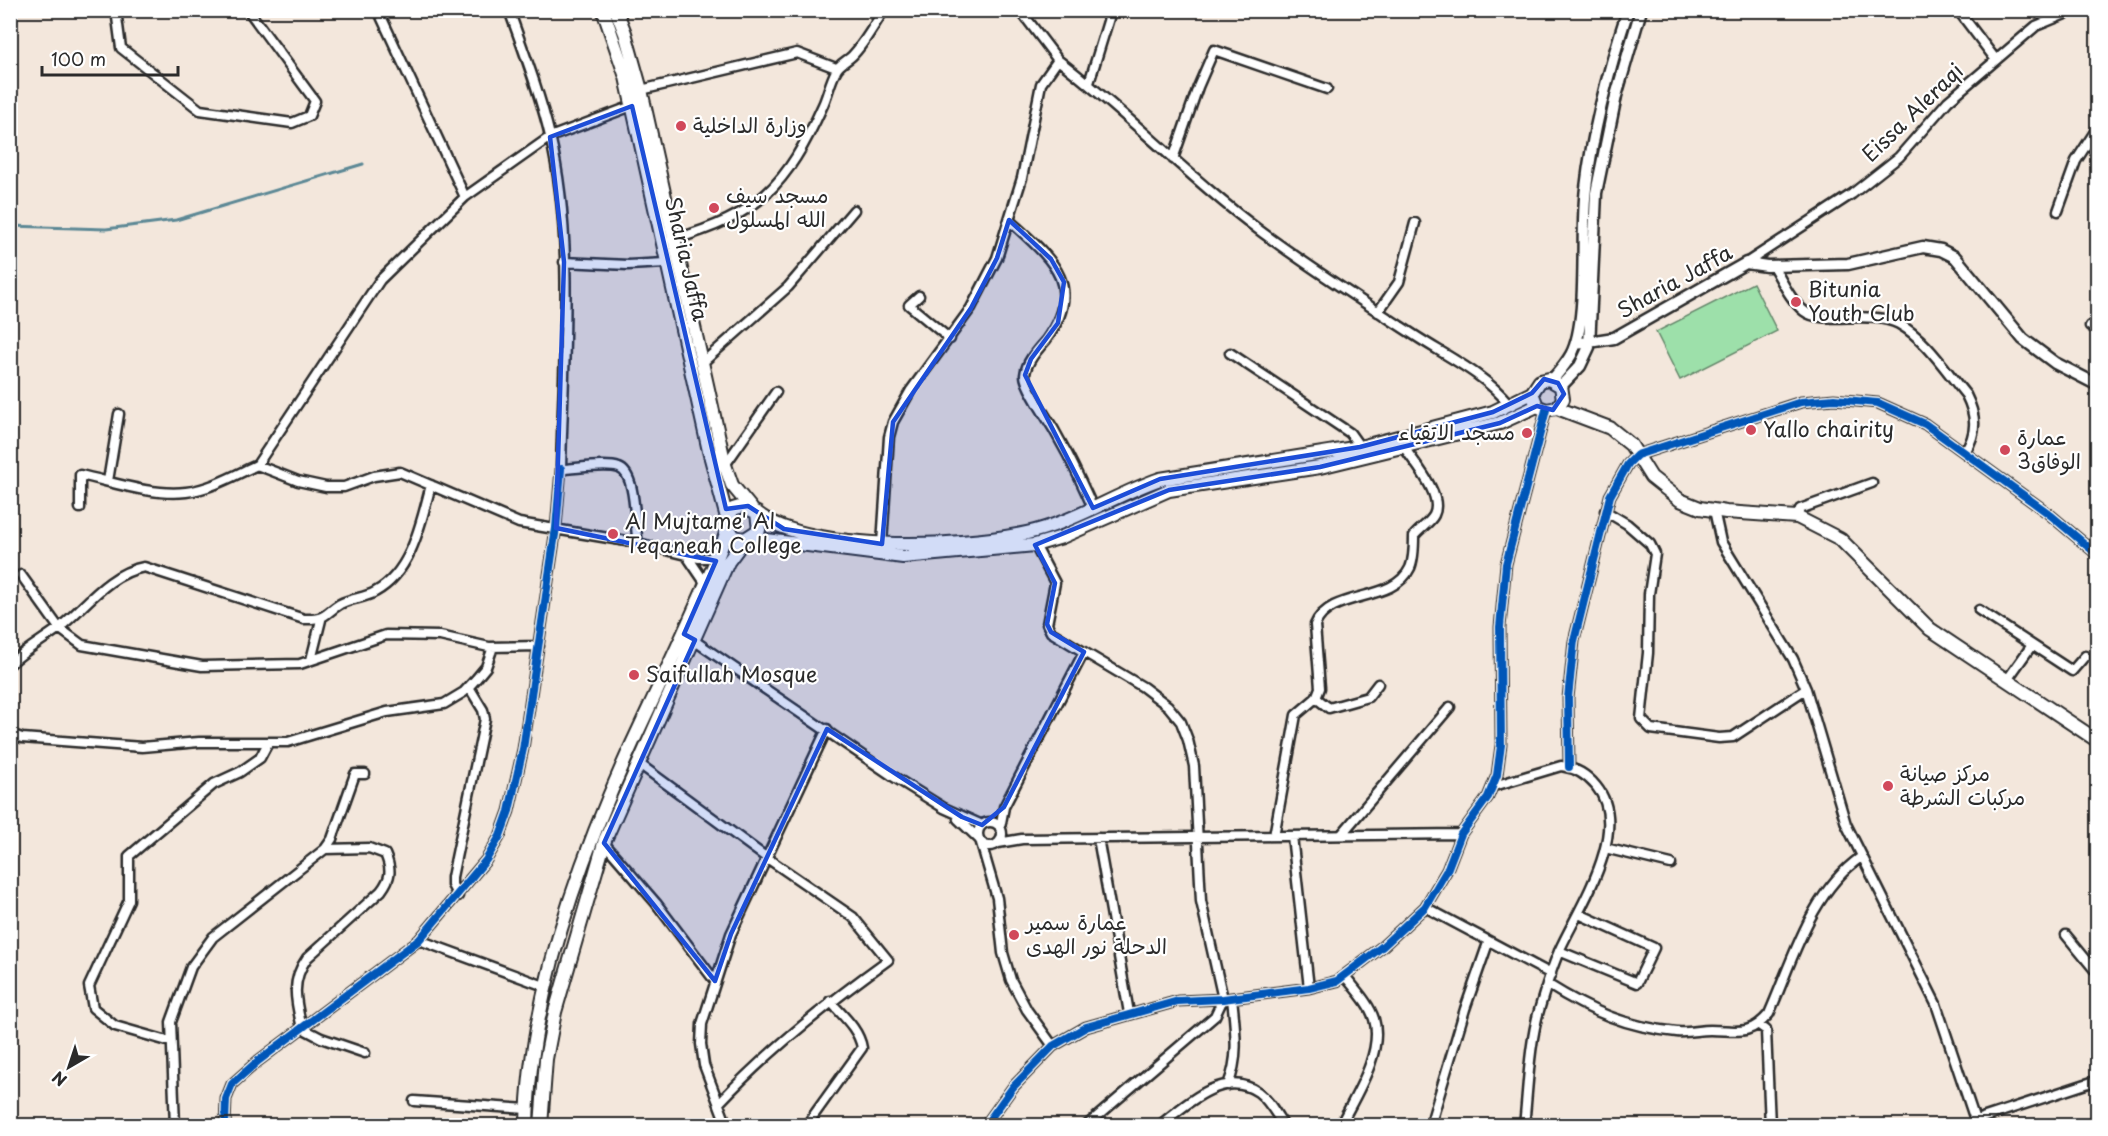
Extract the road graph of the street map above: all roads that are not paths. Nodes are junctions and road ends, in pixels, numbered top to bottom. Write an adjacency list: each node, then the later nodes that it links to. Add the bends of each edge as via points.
1 (116, 10): 2 (street, via 121,48 200,110 292,123 309,116 315,100)
2 (248, 10)
3 (378, 10): 24 (street)
4 (509, 10): 22 (street)
5 (603, 10): 20 (main road, Sharia Jaffa)
6 (616, 10): 19 (main road, Sharia Jaffa)
7 (884, 10): 16 (street, via 853,55)
8 (1020, 10): 14 (street)
9 (1108, 10): 17 (street)
10 (1628, 10): 38 (street, via 1592,148 1585,201 1581,322)
11 (1641, 10): 37 (street, via 1616,96 1596,193)
12 (1958, 10): 15 (street)
13 (2075, 10): 15 (street, Eissa Aleraqi, via 2036,27)
14 (1058, 60): 17 (street); 27 (street, via 1041,84 1022,178)
15 (1996, 60): 32 (street, Eissa Aleraqi, via 1948,101 1899,157 1852,194)
16 (837, 68): 19 (street, via 797,53); 29 (street, via 798,156 777,185 742,214)
17 (1089, 83): 23 (street)
18 (1327, 89): 23 (street, via 1214,50)
19 (641, 90): 29 (main road, Sharia Jaffa)
20 (632, 106): 22 (street); 31 (main road, Sharia Jaffa)
21 (2097, 127): 26 (street, via 2076,161)
22 (550, 137): 24 (street); 30 (street, via 561,203)
23 (1173, 159): 35 (street, via 1262,232)
24 (465, 197): 53 (street, via 380,280)
25 (854, 210): 40 (street, via 788,287)
26 (2058, 211)
27 (1009, 220): 36 (street, via 997,258); 60 (street, via 1051,259 1064,282 1058,323 1031,359 1025,375 1032,394 1066,447)
28 (1415, 223): 35 (street, via 1400,282)
29 (672, 240): 40 (main road, Sharia Jaffa)
30 (564, 262): 31 (street); 55 (street)
31 (666, 263): 65 (main road, Sharia Jaffa)
32 (1746, 263): 33 (street, Sharia Jaffa); 37 (street, Sharia Jaffa, via 1614,338)
33 (1773, 266): 41 (street, Sharia Jaffa, via 1848,264 1923,247 1948,252 1979,283 2023,339 2055,363); 51 (street, via 1809,314 1874,316 1911,332 1966,394 1976,431)
34 (919, 296): 36 (street, via 909,305)
35 (1378, 312): 45 (street, via 1485,380)
36 (950, 339): 69 (street, via 911,390 893,423)
37 (1589, 343): 38 (street, Sharia Jaffa); 42 (street, via 1586,356)
38 (1576, 344): 42 (street)
39 (1230, 353): 49 (street, via 1350,433)
40 (701, 364): 54 (main road, Sharia Jaffa)
41 (2097, 385)
42 (1559, 387): 44 (main road, Sharia Jaffa, via 1540,381); 46 (main road); 48 (main road)
43 (776, 392): 54 (street)
44 (1532, 393): 45 (main road, Sharia Jaffa); 46 (main road)
45 (1509, 404): 49 (main road, Sharia Jaffa, via 1493,412)
46 (1547, 408): 48 (main road); 50 (main road); 100 (street, via 1506,564 1500,627 1501,745)
47 (119, 414): 56 (street)
48 (1587, 417): 52 (main road, via 1622,436)
49 (1360, 447): 60 (main road, Sharia Jaffa, via 1160,479)
50 (1404, 447): 70 (main road, via 1320,467 1169,490); 91 (street, via 1433,492 1436,510 1414,536 1412,565 1406,575 1318,617 1315,625 1320,688)
51 (1965, 452): 52 (street, via 1897,409 1834,399 1801,402 1765,412); 72 (street)
52 (1637, 455): 62 (main road, via 1663,488 1680,500); 63 (street, via 1620,476)
53 (257, 465): 56 (street, via 187,492); 58 (street, via 298,482 326,487 344,487 400,472)
54 (725, 465): 61 (main road, Sharia Jaffa, via 732,485)
55 (561, 469): 66 (street); 68 (street, via 618,467 627,473 632,485)
56 (108, 481): 59 (street, via 80,475)
57 (1872, 483): 64 (street, via 1800,509)
58 (431, 485): 66 (street, via 519,523); 77 (street, via 411,552 390,580 375,592 341,604)
59 (80, 508)
60 (1093, 508): 69 (main road, Sharia Jaffa, via 1067,521 1022,534 939,543)
61 (754, 510): 65 (main road, via 738,507); 67 (main road, via 759,530); 69 (main road, Sharia Jaffa, via 784,529)
62 (1714, 510): 64 (main road); 90 (street, via 1721,542 1793,659)
63 (1605, 511): 90 (street, via 1634,529 1655,554 1641,719 1651,729 1733,737); 98 (street, via 1574,641 1568,698)
64 (1797, 517): 87 (main road, via 1840,539 1930,629)
65 (727, 523): 67 (main road, via 734,537); 71 (main road)
66 (556, 528): 68 (street); 81 (street)
67 (748, 539): 70 (main road, via 903,557); 79 (main road, via 728,562)
68 (638, 543): 73 (street)
69 (882, 544)
70 (1035, 545): 83 (street, via 1055,583 1047,624 1051,632)
71 (719, 553): 73 (street, via 709,558); 75 (main road)
72 (2097, 555)
73 (687, 556): 75 (street)
74 (21, 574): 78 (street)
75 (706, 584): 79 (main road)
76 (1979, 610): 80 (street)
77 (321, 620): 78 (street, via 304,619 144,567 113,580); 85 (street)
78 (59, 628): 85 (street, via 82,645 202,666 268,667); 86 (street)
79 (689, 637): 93 (street); 97 (main road); 133 (main road, via 599,823)
80 (2032, 645): 84 (street, via 2073,671); 87 (street)
81 (539, 646): 82 (street); 121 (street, via 509,811 486,860)
82 (493, 647): 85 (street, via 440,636 386,635); 89 (street, via 486,667)
83 (1084, 652): 101 (street); 109 (street, via 1143,687 1181,722 1194,766)
84 (2085, 656)
85 (311, 660)
86 (10, 664)
87 (2007, 680): 95 (main road)
88 (1378, 684): 91 (street, via 1368,697 1329,708)
89 (469, 687): 96 (street, via 444,704 387,712 309,737); 121 (street, via 485,719 452,877)
90 (1806, 689): 117 (street, via 1846,824)
91 (1316, 698): 107 (street, via 1296,715)
92 (1450, 707): 106 (street)
93 (827, 729): 102 (street); 118 (street)
94 (10, 734): 96 (street, via 142,747 199,742)
95 (2097, 741)
96 (268, 743): 140 (street, via 260,758 214,784 129,856 129,900 90,986 93,1008 116,1026)
97 (638, 763): 113 (main road); 118 (street)
98 (1569, 767): 100 (street); 115 (street, via 1592,780 1605,801)
99 (365, 774): 116 (street, via 355,774)
100 (1494, 786): 105 (street)
101 (1004, 807): 103 (street); 104 (street)
102 (949, 811): 103 (street); 112 (street)
103 (984, 824): 104 (street, via 994,823); 112 (street, via 978,832)
104 (1001, 830): 110 (street); 114 (street)
105 (1461, 834): 106 (street); 122 (street, via 1447,870)
106 (1341, 835): 108 (street)
107 (1274, 836): 108 (street); 109 (street)
108 (1292, 836): 134 (street)
109 (1198, 837): 111 (street); 135 (street, via 1201,901)
110 (1022, 838): 111 (street); 114 (street)
111 (1098, 838): 137 (street)
112 (980, 841): 114 (street, via 988,846); 120 (street)
113 (604, 843): 131 (street); 153 (main road, via 555,1012 546,1059)
114 (997, 844): 120 (street)
115 (1605, 848): 119 (street); 123 (street)
116 (326, 849): 139 (street, via 369,848 386,854 390,879 297,971 296,1000); 140 (street, via 213,937 191,968 171,1022)
117 (1861, 857): 138 (street, via 1845,868 1819,900); 148 (street, via 1936,1004)
118 (767, 858): 131 (street, via 731,934); 136 (street, via 854,917 888,960)
119 (1671, 864)
120 (989, 871): 141 (street, via 1011,980)
121 (458, 897): 125 (street)
122 (1425, 907): 126 (street); 130 (street)
123 (1579, 914): 127 (street); 127 (street, via 1654,948 1637,983)
124 (2067, 935): 129 (street)
125 (419, 940): 133 (street); 139 (street)
126 (1488, 943): 128 (street); 160 (street)
127 (1559, 951): 128 (street)
128 (1551, 974): 132 (street)
129 (2097, 974)
130 (1345, 976): 134 (street); 159 (street, via 1373,1018 1375,1039)
131 (715, 981): 146 (street, via 702,1024 701,1044 704,1065)
132 (1547, 984): 138 (street, via 1589,1010 1644,1026 1679,1032 1747,1031); 161 (street, via 1539,1010)
133 (547, 987): 147 (main road)
134 (1309, 988): 135 (street)
135 (1227, 998): 137 (street, via 1178,1001); 144 (street, via 1237,1047); 156 (street, via 1215,1016)
136 (830, 1001): 146 (street, via 754,1066); 149 (street, via 861,1039 862,1048)
137 (1129, 1013): 141 (street, via 1086,1027)
138 (1760, 1025): 162 (street, via 1766,1030)
139 (303, 1028): 142 (street); 151 (street, via 231,1084)
140 (171, 1042): 150 (street)
141 (1053, 1046): 155 (street, via 1013,1087)
142 (365, 1053)
143 (2097, 1080): 148 (street)
144 (1228, 1085): 157 (street, via 1206,1092); 158 (street, via 1247,1086 1259,1093)
145 (414, 1101): 147 (street)
146 (720, 1102): 154 (street)
147 (527, 1109): 152 (main road)
148 (1976, 1123)
149 (811, 1124)
150 (175, 1125)
151 (225, 1125)
152 (527, 1125)
153 (541, 1125)
154 (727, 1125)
155 (985, 1125)
156 (1086, 1125)
157 (1159, 1125)
158 (1284, 1125)
159 (1340, 1125)
160 (1431, 1125)
161 (1524, 1125)
162 (1770, 1125)

